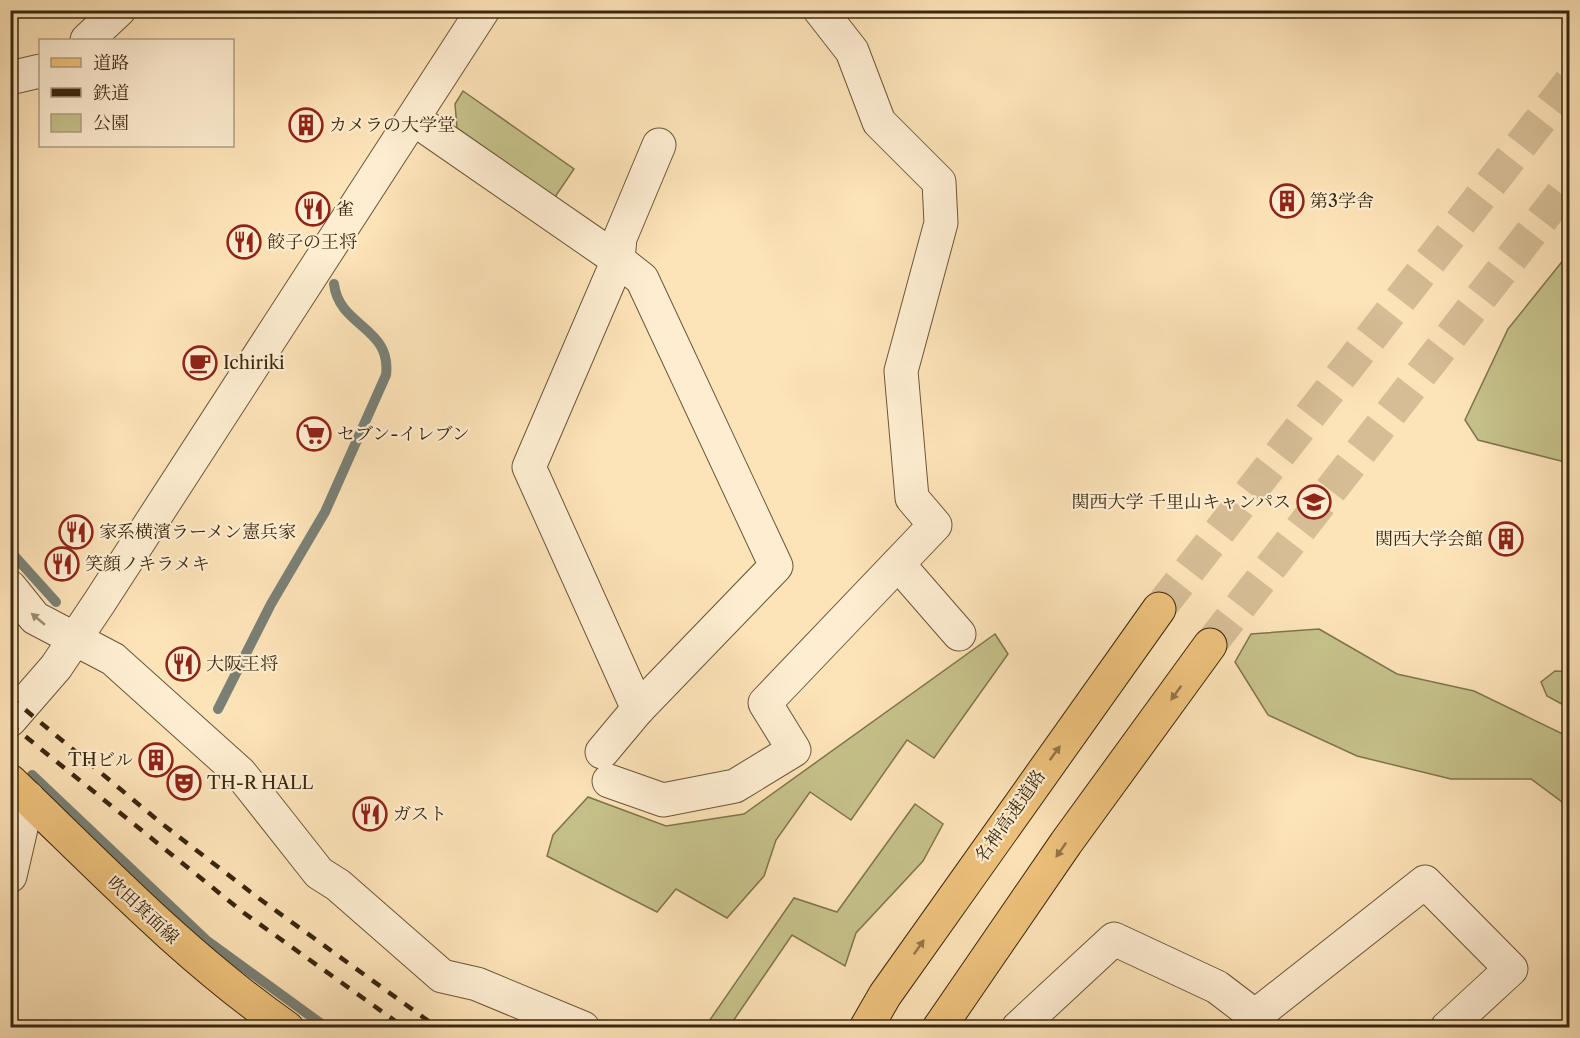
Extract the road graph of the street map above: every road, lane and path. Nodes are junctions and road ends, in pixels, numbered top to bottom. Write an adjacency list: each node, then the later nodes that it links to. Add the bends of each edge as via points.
1 (119, 10): 4 (street)
2 (483, 10): 7 (street)
3 (820, 10): 10 (street, via 852,51 879,122 939,182 941,223 901,371 912,498 935,525)
4 (88, 39)
5 (39, 71): 6 (street)
6 (10, 78)
7 (414, 119): 9 (street); 14 (street)
8 (659, 146): 9 (street, via 620,238)
9 (618, 260): 16 (street, via 529,467); 16 (street, via 642,279 776,566)
10 (898, 564): 13 (street); 16 (street, via 765,703 794,750 735,786 663,800 605,766)
11 (10, 587): 14 (street, one-way to 11, via 35,618)
12 (1159, 609): 24 (main road, 名神高速道路, one-way to 12, via 885,995)
13 (959, 634)
14 (74, 639): 17 (street, via 56,667); 23 (street, via 114,659 240,773 319,873 442,976 477,984)
15 (1210, 645): 21 (main road, one-way to 21, via 1066,843)
16 (638, 709)
17 (10, 720)
18 (19, 789): 19 (street); 22 (main road, 吹田箕面線, via 162,928)
19 (10, 876)
20 (1262, 1022): 25 (street, via 1217,987 1114,939); 26 (street, via 1425,882 1511,969)
21 (940, 1027)
22 (287, 1028)
23 (583, 1028)
24 (866, 1028)
25 (1018, 1028)
26 (1447, 1028)

